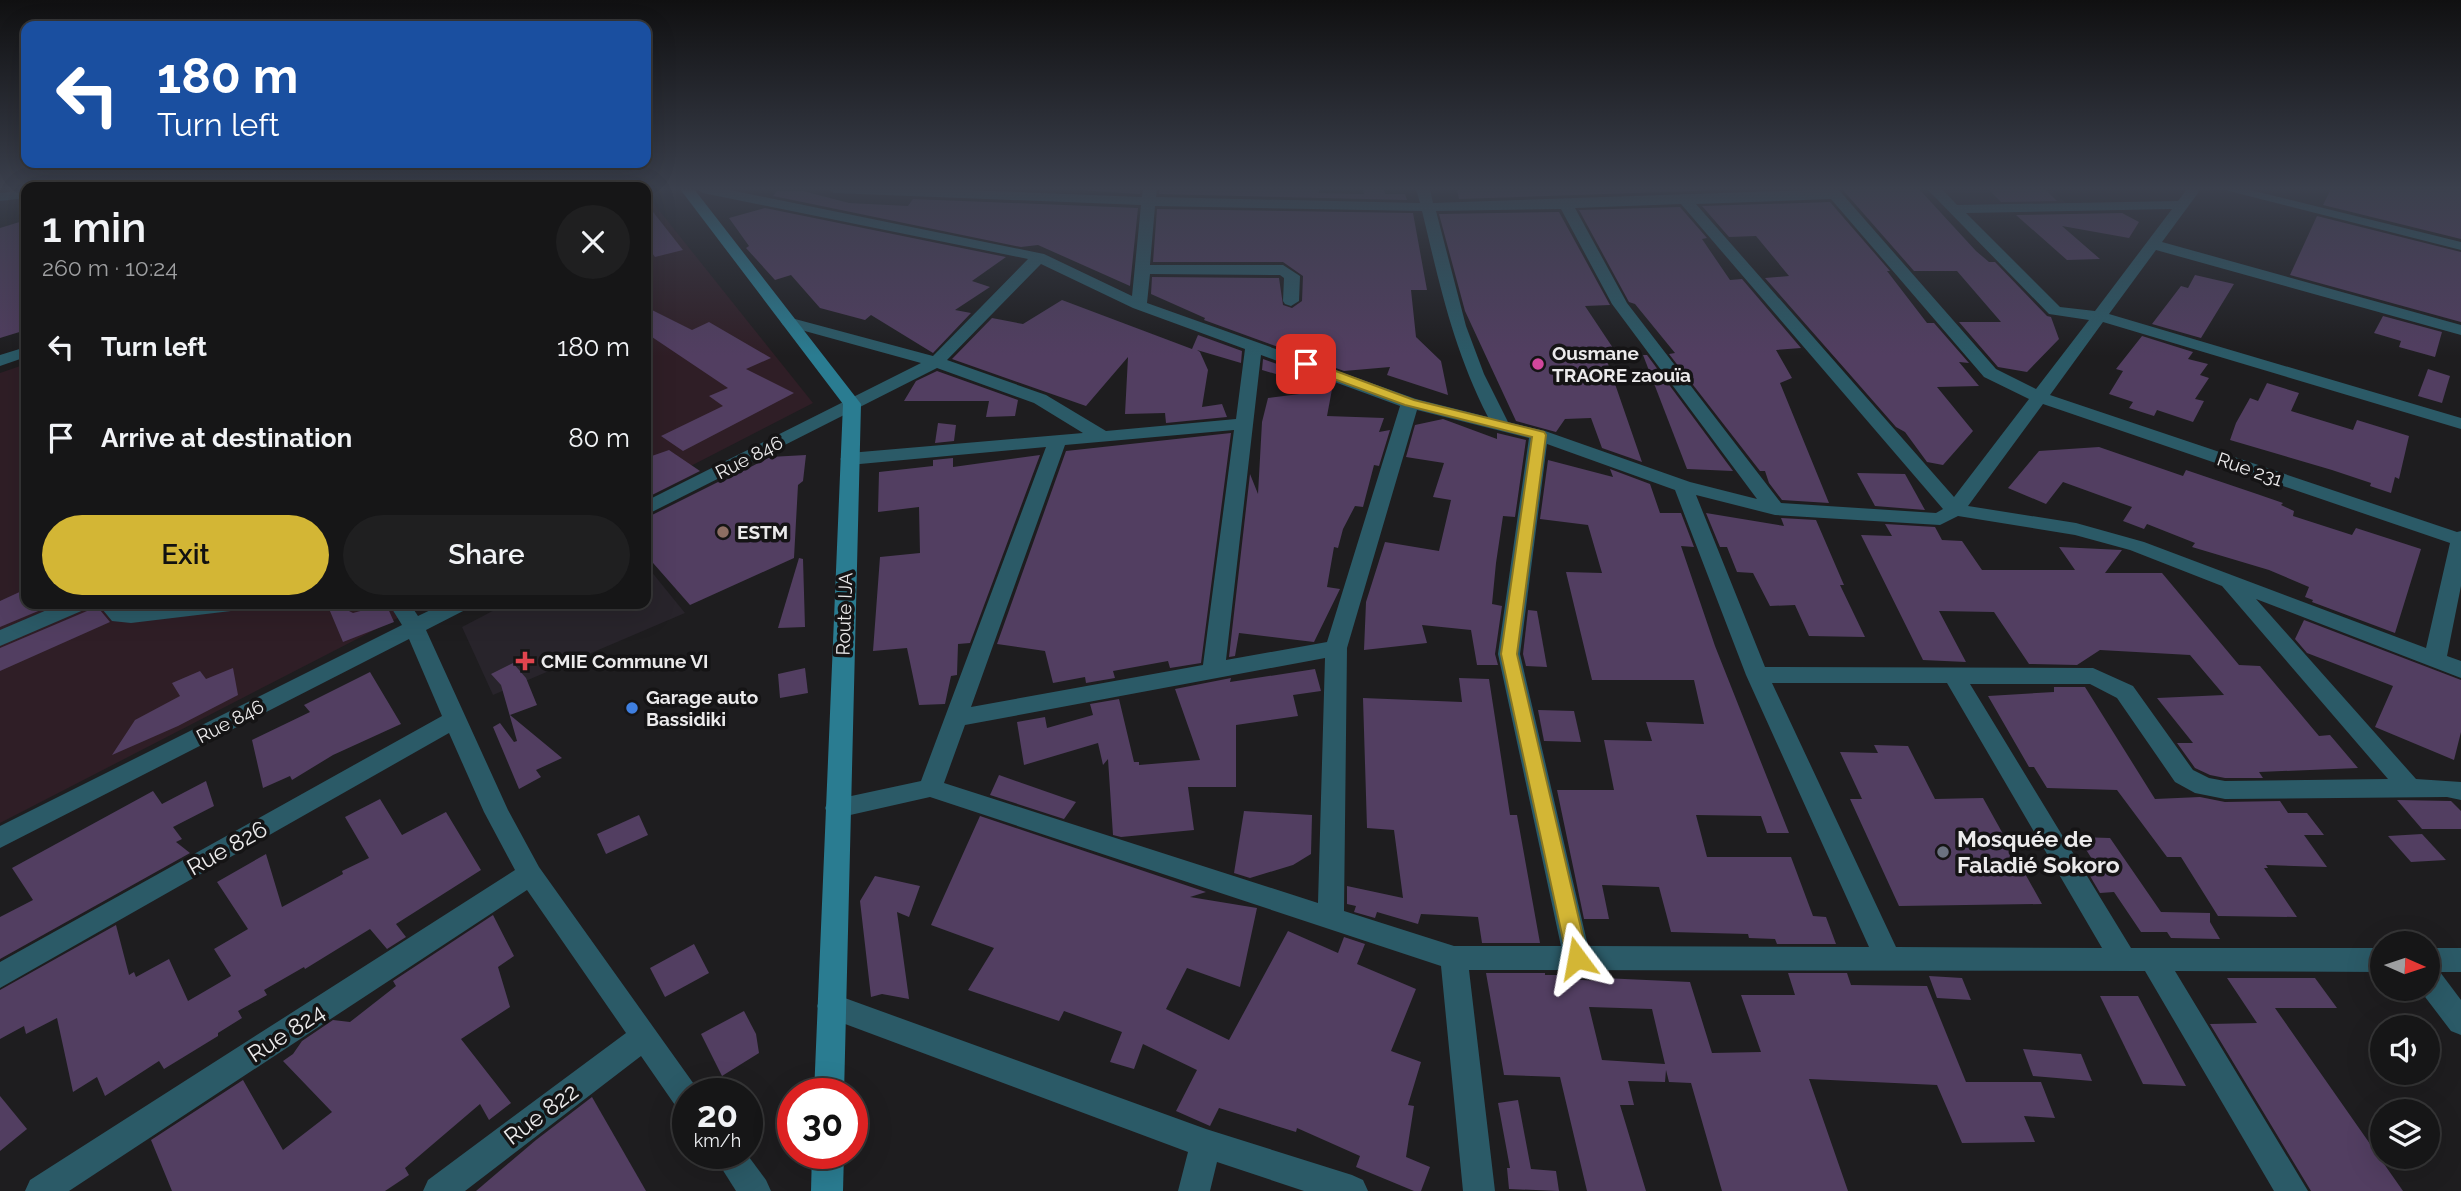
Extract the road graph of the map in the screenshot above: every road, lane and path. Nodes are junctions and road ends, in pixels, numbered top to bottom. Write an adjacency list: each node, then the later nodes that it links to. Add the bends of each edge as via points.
1 (2153, 244): 15 (street)
2 (730, 245): 16 (street)
3 (978, 245): 11 (street)
4 (1144, 245): 12 (street)
5 (1436, 245): 27 (street, via 1475,374)
6 (1587, 245): 34 (street, via 1620,304)
7 (1724, 245): 35 (street)
8 (1878, 245): 22 (street, Rue 231, via 1990,373)
9 (1988, 245): 15 (street, via 2054,311)
10 (2155, 245): 17 (street)
11 (1039, 257): 14 (street); 21 (street, Rue 846)
12 (1142, 270): 13 (street, via 1283,270 1292,276); 14 (street)
13 (1291, 301)
14 (1139, 305): 18 (street)
15 (2100, 316): 22 (street); 26 (street)
16 (789, 322): 21 (street); 24 (street)
17 (2461, 330)
18 (1254, 345): 23 (street); 25 (street)
19 (21, 354): 20 (street)
20 (0, 361)
21 (936, 362): 24 (street, Rue 846); 28 (street, via 1040,399)
22 (2039, 397): 35 (street); 36 (street, Rue 231)
23 (1410, 402): 27 (street); 45 (street)
24 (852, 404): 31 (street, Route IJA); 33 (street, Rue 846)
25 (1242, 424): 28 (street); 47 (street)
26 (2461, 424)
27 (1501, 425): 29 (street)
28 (1100, 435): 30 (street)
29 (1539, 435): 32 (street); 61 (street, via 1509,654)
30 (1058, 439): 31 (street); 51 (street)
31 (849, 459): 56 (street, Route IJA)
32 (1683, 486): 34 (street); 49 (street)
33 (651, 506)
34 (1775, 509): 35 (street, via 1940,519)
35 (1955, 510): 37 (street, via 2076,529 2137,546)
36 (2461, 539): 46 (street)
37 (2228, 581): 46 (street); 54 (street)
38 (68, 609): 44 (street)
39 (114, 609): 40 (street, via 120,616 131,616)
40 (189, 609)
41 (402, 609): 43 (street)
42 (450, 609): 43 (street, Rue 846)
43 (414, 627): 52 (street); 57 (street, Rue 846)
44 (0, 639)
45 (1336, 648): 47 (street); 59 (street)
46 (2435, 660): 48 (street)
47 (1214, 669): 51 (street)
48 (2461, 670)
49 (1757, 675): 50 (street); 62 (street)
50 (1953, 675): 54 (street, via 2093,676 2108,682 2125,692 2184,776 2204,786 2225,790); 63 (street)
51 (955, 718): 53 (street)
52 (453, 720): 58 (street); 67 (street, Rue 826)
53 (930, 788): 56 (street); 59 (street)
54 (2410, 788): 55 (street)
55 (2461, 791)
56 (837, 808): 69 (street, Route IJA)
57 (0, 838)
58 (530, 874): 71 (street); 77 (street, Rue 824)
59 (1331, 918): 60 (street)
60 (1454, 958): 61 (street); 83 (street)
61 (1577, 958): 62 (street)
62 (1888, 959): 63 (street)
63 (2138, 959): 64 (street); 84 (street)
64 (2370, 960)
65 (2440, 960): 66 (street)
66 (2461, 960)
67 (0, 976)
68 (2440, 994): 70 (street)
69 (831, 1006): 73 (street, Route IJA); 74 (street)
70 (2461, 1022)
71 (643, 1037): 72 (street); 78 (street, Rue 822)
72 (673, 1078)
73 (829, 1078)
74 (1206, 1143): 81 (street); 82 (street)
75 (739, 1169): 79 (street)
76 (828, 1169): 80 (street)
77 (41, 1191)
78 (439, 1191)
79 (755, 1191)
80 (827, 1191)
81 (1194, 1191)
82 (1352, 1191)
83 (1479, 1191)
84 (2292, 1191)

